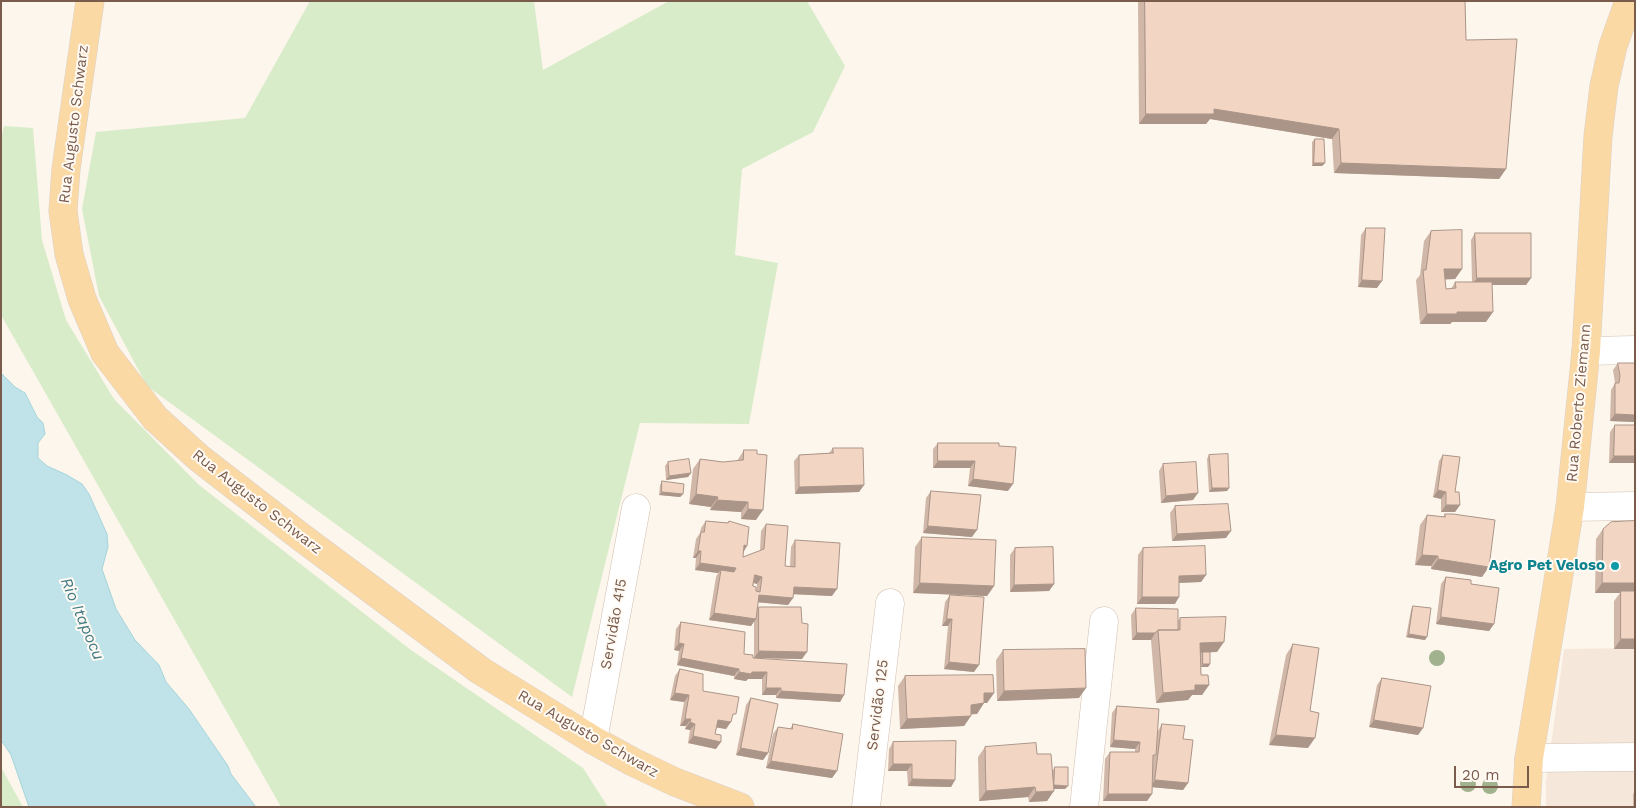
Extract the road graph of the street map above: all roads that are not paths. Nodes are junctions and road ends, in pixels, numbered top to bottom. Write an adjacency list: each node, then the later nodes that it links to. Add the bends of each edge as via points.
1 (90, 1): 9 (main road, Rua Augusto Schwarz, via 67,159 63,211 69,254 82,299 105,352 155,418 199,458 481,672)
2 (1629, 1): 4 (main road, Rua Roberto Ziemann, via 1613,46 1604,86 1598,136)
3 (1635, 350): 4 (street)
4 (1586, 351): 6 (main road, Rua Roberto Ziemann)
5 (1635, 506): 6 (street)
6 (1570, 507): 11 (main road, Rua Roberto Ziemann)
7 (636, 508): 9 (street, Servidão 415)
8 (1104, 621): 15 (street)
9 (593, 740): 12 (main road, Rua Augusto Schwarz, via 675,782)
10 (1635, 757): 11 (street)
11 (1529, 758): 16 (main road, Rua Roberto Ziemann)
12 (740, 807)
13 (852, 807): 14 (street, Servidão 125, via 883,612)
14 (866, 807)
15 (1084, 807)
16 (1526, 807)

